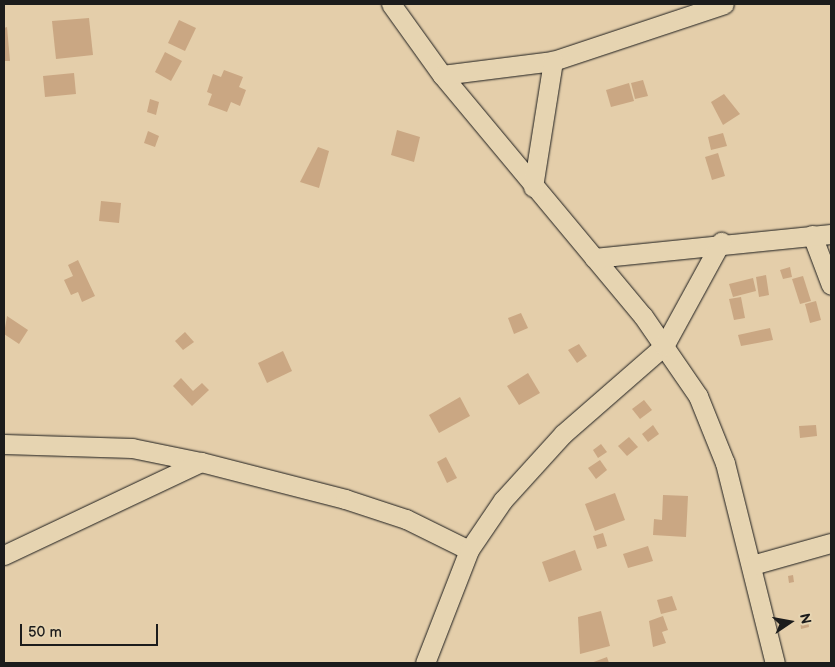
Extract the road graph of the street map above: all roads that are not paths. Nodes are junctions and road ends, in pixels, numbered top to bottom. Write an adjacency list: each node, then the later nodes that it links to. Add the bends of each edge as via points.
1 (391, 4): 4 (street)
2 (724, 4): 3 (street)
3 (553, 61): 4 (street); 5 (street)
4 (442, 75): 5 (street)
5 (533, 187): 9 (street)
6 (831, 234): 7 (street)
7 (812, 235): 8 (street); 10 (street)
8 (722, 242): 9 (street); 11 (street)
9 (594, 258): 11 (street)
10 (831, 285)
11 (664, 346): 15 (street, via 563,434 503,500); 17 (street, via 698,396 725,463)
12 (4, 444): 13 (street, via 132,448)
13 (201, 462): 15 (street, via 345,499 406,519); 16 (street)
14 (831, 543): 17 (street)
15 (469, 550): 18 (street)
16 (4, 555)
17 (752, 565): 19 (street)
18 (425, 663)
19 (775, 663)

